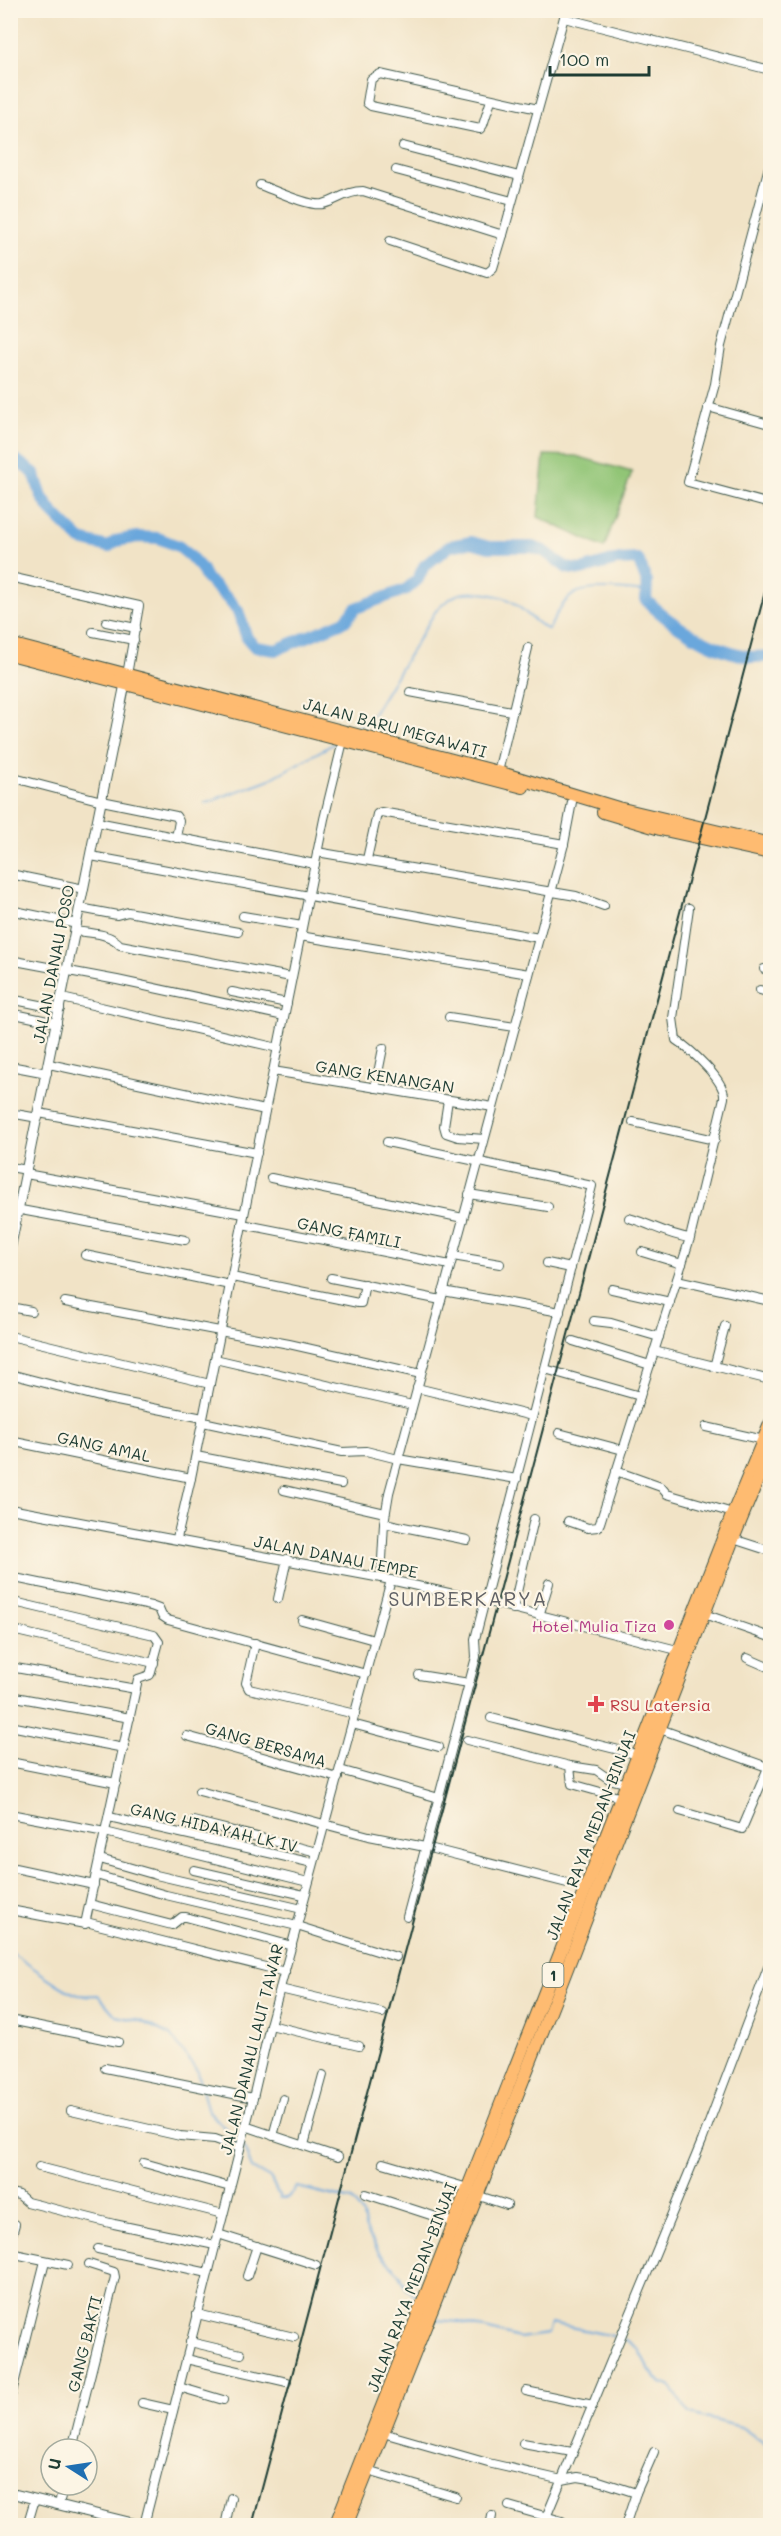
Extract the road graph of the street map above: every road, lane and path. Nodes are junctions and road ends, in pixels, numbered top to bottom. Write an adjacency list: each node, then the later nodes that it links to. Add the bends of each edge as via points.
1 (565, 14): 2 (street); 4 (street)
2 (771, 70)
3 (491, 100): 3 (street, via 480,129 367,103 371,79 380,74); 4 (street)
4 (538, 109): 8 (street)
5 (403, 146): 8 (street)
6 (771, 163): 13 (street)
7 (396, 170): 10 (street)
8 (519, 176): 10 (street)
9 (260, 185): 11 (street, via 322,204 363,191)
10 (512, 201): 11 (street)
11 (503, 235): 12 (street, via 493,268 487,273)
12 (390, 241)
13 (708, 407): 14 (street); 15 (street, via 688,482)
14 (769, 424)
15 (771, 504)
16 (10, 577): 18 (street, JALAN DANAU POSO, via 139,606)
17 (106, 622): 18 (street)
18 (136, 628): 20 (street, JALAN DANAU POSO)
19 (93, 632): 20 (street)
20 (134, 640): 24 (street, JALAN DANAU POSO)
21 (10, 644): 24 (main road, JALAN BARU MEGAWATI)
22 (528, 648): 26 (street)
23 (10, 654): 24 (main road, JALAN BARU MEGAWATI)
24 (126, 680): 27 (main road, JALAN BARU MEGAWATI); 30 (street, JALAN DANAU POSO)
25 (410, 692): 26 (street)
26 (511, 711): 28 (street)
27 (342, 737): 28 (main road, JALAN BARU MEGAWATI); 31 (main road, JALAN BARU MEGAWATI); 36 (street)
28 (498, 772): 35 (main road, JALAN BARU MEGAWATI, via 618,808)
29 (10, 777): 30 (street)
30 (102, 801): 32 (street, JALAN DANAU POSO); 33 (street, via 176,816)
31 (572, 802): 34 (street); 37 (main road, JALAN BARU MEGAWATI, via 660,829)
32 (98, 822): 33 (street); 38 (street, JALAN DANAU POSO)
33 (176, 838): 40 (street)
34 (564, 844): 39 (street, via 381,812 377,814); 43 (street)
35 (771, 844)
36 (317, 852): 39 (street); 40 (street)
37 (771, 853)
38 (91, 856): 42 (street, JALAN DANAU POSO); 44 (street)
39 (367, 859): 43 (street)
40 (315, 864): 44 (street)
41 (10, 874): 42 (street)
42 (84, 889): 46 (street, JALAN DANAU POSO)
43 (551, 892): 45 (street); 54 (street)
44 (309, 896): 50 (street); 54 (street)
45 (604, 906)
46 (80, 908): 51 (street, JALAN DANAU POSO); 52 (street, via 117,915 128,912)
47 (689, 908): 84 (street, via 673,1025 676,1040 707,1068 725,1092)
48 (10, 910): 51 (street)
49 (243, 916): 50 (street)
50 (302, 926): 53 (street)
51 (76, 927): 56 (street, JALAN DANAU POSO); 58 (street, via 115,939 120,945)
52 (237, 932)
53 (300, 936): 57 (street); 58 (street)
54 (539, 938): 57 (street)
55 (10, 960): 56 (street)
56 (67, 972): 62 (street, JALAN DANAU POSO); 67 (street)
57 (529, 974): 70 (street)
58 (291, 977): 64 (street)
59 (760, 990): 61 (street)
60 (232, 992): 64 (street)
61 (771, 993)
62 (62, 998): 65 (street, JALAN DANAU POSO); 71 (street)
63 (10, 999): 65 (street)
64 (287, 1003): 67 (street)
65 (60, 1009): 69 (street, JALAN DANAU POSO)
66 (10, 1013): 69 (street)
67 (284, 1016): 71 (street)
68 (449, 1017): 70 (street)
69 (57, 1023): 74 (street, JALAN DANAU POSO)
70 (515, 1027): 78 (street)
71 (278, 1048): 75 (street)
72 (383, 1048): 76 (street)
73 (10, 1066): 74 (street)
74 (48, 1069): 79 (street); 81 (street, JALAN DANAU POSO)
75 (273, 1071): 76 (street, GANG KENANGAN); 79 (street)
76 (375, 1088): 77 (street, GANG KENANGAN)
77 (448, 1100): 78 (street, GANG KENANGAN); 83 (street, via 446,1132)
78 (493, 1107): 83 (street)
79 (265, 1110): 86 (street)
80 (10, 1113): 81 (street)
81 (38, 1115): 86 (street); 89 (street, JALAN DANAU POSO)
82 (633, 1122): 84 (street)
83 (484, 1139): 87 (street)
84 (715, 1140): 98 (street)
85 (387, 1142): 87 (street)
86 (257, 1153): 94 (street)
87 (479, 1160): 91 (street); 108 (street, via 592,1186)
88 (10, 1167): 89 (street)
89 (27, 1172): 93 (street, JALAN DANAU POSO); 94 (street)
90 (271, 1178): 95 (street)
91 (470, 1194): 92 (street); 95 (street)
92 (548, 1207)
93 (15, 1209): 99 (street); 100 (street, JALAN DANAU POSO)
94 (244, 1214): 97 (street)
95 (463, 1218): 103 (street)
96 (629, 1218): 98 (street, via 660,1232)
97 (242, 1224): 107 (street, GANG FAMILI); 109 (street)
98 (690, 1239): 106 (street)
99 (185, 1240)
100 (10, 1250)
101 (642, 1252): 106 (street)
102 (85, 1255): 113 (street)
103 (453, 1256): 105 (street); 107 (street)
104 (547, 1263): 108 (street)
105 (500, 1264)
106 (682, 1264): 111 (street)
107 (450, 1265): 115 (street)
108 (571, 1268): 121 (street)
109 (232, 1276): 112 (street, via 358,1303); 113 (street)
110 (331, 1278): 112 (street)
111 (677, 1280): 116 (street); 118 (street)
112 (365, 1284): 115 (street)
113 (230, 1285): 124 (street)
114 (612, 1288): 118 (street)
115 (442, 1295): 121 (street); 134 (street)
116 (771, 1301)
117 (65, 1302): 124 (street)
118 (670, 1302): 126 (street)
119 (10, 1306): 120 (street)
120 (31, 1311)
121 (560, 1312): 132 (street)
122 (594, 1321): 126 (street)
123 (725, 1326): 131 (street)
124 (220, 1333): 129 (street); 134 (street, via 289,1344)
125 (10, 1336): 136 (street)
126 (659, 1337): 128 (street)
127 (573, 1341): 130 (street)
128 (654, 1351): 130 (street); 131 (street)
129 (215, 1359): 136 (street); 139 (street)
130 (650, 1365): 138 (street)
131 (714, 1367): 135 (street)
132 (545, 1368): 138 (street); 140 (street)
133 (10, 1374): 141 (street)
134 (421, 1374): 137 (street)
135 (771, 1380)
136 (210, 1384): 141 (street)
137 (417, 1388): 139 (street); 140 (street)
138 (640, 1396): 146 (street)
139 (412, 1405): 149 (street)
140 (532, 1416): 152 (street)
141 (203, 1420): 148 (street); 149 (street, via 342,1452 361,1450)
142 (771, 1424): 147 (main road, JALAN RAYA MEDAN-BINJAI / 1)
143 (706, 1427): 147 (street)
144 (559, 1433): 146 (street)
145 (10, 1441): 151 (street, GANG AMAL)
146 (623, 1450): 150 (street)
147 (768, 1450): 157 (main road, JALAN RAYA MEDAN-BINJAI / 1); 162 (main road, JALAN RAYA MEDAN-BINJAI / 1)
148 (196, 1456): 151 (street); 153 (street)
149 (398, 1459): 152 (street); 156 (street)
150 (616, 1471): 157 (street, via 662,1487 667,1494); 159 (street, via 597,1527)
151 (191, 1478): 161 (street)
152 (517, 1479): 171 (street)
153 (341, 1484)
154 (284, 1490): 156 (street)
155 (10, 1509): 161 (street, JALAN DANAU TEMPE)
156 (385, 1513): 160 (street)
157 (733, 1513): 181 (main road, JALAN RAYA MEDAN-BINJAI / 1)
158 (534, 1519): 173 (street)
159 (568, 1521)
160 (384, 1523): 163 (street); 167 (street)
161 (177, 1538): 165 (street, JALAN DANAU TEMPE)
162 (733, 1539): 164 (street); 174 (main road, JALAN RAYA MEDAN-BINJAI / 1)
163 (467, 1540)
164 (771, 1551)
165 (287, 1559): 167 (street, JALAN DANAU TEMPE); 170 (street)
166 (10, 1577): 180 (street, via 151,1606 168,1620)
167 (381, 1578): 168 (street, JALAN DANAU TEMPE)
168 (391, 1580): 171 (street, JALAN DANAU TEMPE); 179 (street, JALAN DANAU LAUT TAWAR)
169 (549, 1583): 175 (street)
170 (278, 1599)
171 (485, 1600): 173 (street, JALAN DANAU TEMPE); 188 (street)
172 (10, 1601): 183 (street, via 154,1635 159,1642)
173 (513, 1609): 175 (street, JALAN DANAU TEMPE)
174 (704, 1614): 178 (street); 181 (main road, JALAN RAYA MEDAN-BINJAI / 1)
175 (539, 1616): 181 (street, JALAN DANAU TEMPE)
176 (302, 1620): 179 (street)
177 (11, 1632): 183 (street)
178 (771, 1637)
179 (374, 1640): 186 (street, JALAN DANAU LAUT TAWAR)
180 (255, 1643): 186 (street); 191 (street, via 246,1683 249,1689)
181 (684, 1652): 196 (main road, JALAN RAYA MEDAN-BINJAI / 1); 201 (main road, JALAN RAYA MEDAN-BINJAI / 1)
182 (747, 1658): 185 (street)
183 (154, 1663): 189 (street, via 150,1675 138,1679)
184 (10, 1667): 189 (street)
185 (771, 1668)
186 (366, 1674): 191 (street, JALAN DANAU LAUT TAWAR)
187 (419, 1675): 188 (street)
188 (469, 1683): 209 (street)
189 (136, 1689): 192 (street)
190 (10, 1696): 192 (street)
191 (355, 1714): 194 (street, JALAN DANAU LAUT TAWAR)
192 (130, 1718): 200 (street)
193 (491, 1718): 201 (street)
194 (352, 1724): 199 (street); 205 (street, JALAN DANAU LAUT TAWAR)
195 (10, 1726): 200 (street)
196 (660, 1729): 204 (street); 258 (main road, JALAN RAYA MEDAN-BINJAI / 1)
197 (187, 1736): 205 (street, GANG BERSAMA)
198 (467, 1740): 203 (street)
199 (439, 1747)
200 (124, 1748): 206 (street)
201 (639, 1755): 207 (main road, JALAN RAYA MEDAN-BINJAI / 1)
202 (10, 1762): 206 (street)
203 (570, 1766): 207 (street, via 596,1770 609,1779); 210 (street, via 572,1784)
204 (770, 1766): 211 (street, via 742,1829)
205 (339, 1774): 209 (street, GANG BERSAMA); 215 (street, JALAN DANAU LAUT TAWAR)
206 (116, 1783): 213 (street)
207 (628, 1784): 210 (main road, JALAN RAYA MEDAN-BINJAI / 1)
208 (199, 1791): 215 (street)
209 (439, 1798): 217 (street)
210 (622, 1798): 226 (main road, JALAN RAYA MEDAN-BINJAI / 1)
211 (681, 1811)
212 (10, 1814): 216 (street)
213 (109, 1817): 216 (street); 220 (street, GANG HIDAYAH LK IV)
214 (193, 1821): 218 (street)
215 (326, 1824): 217 (street); 218 (street, JALAN DANAU LAUT TAWAR)
216 (105, 1832): 219 (street); 224 (street)
217 (429, 1848): 226 (street); 231 (street)
218 (317, 1852): 220 (street, JALAN DANAU LAUT TAWAR)
219 (100, 1859): 223 (street); 229 (street)
220 (313, 1863): 224 (street, JALAN DANAU LAUT TAWAR)
221 (10, 1867): 225 (street)
222 (194, 1870): 227 (street)
223 (96, 1875): 225 (street); 233 (street)
224 (308, 1882): 227 (street, JALAN DANAU LAUT TAWAR)
225 (94, 1885): 228 (street)
226 (587, 1888): 258 (main road, JALAN RAYA MEDAN-BINJAI / 1)
227 (304, 1895): 229 (street, JALAN DANAU LAUT TAWAR)
228 (90, 1904): 232 (street); 234 (street, via 172,1925 186,1917)
229 (302, 1909): 233 (street, JALAN DANAU LAUT TAWAR)
230 (10, 1911): 232 (street, via 81,1925)
231 (407, 1917)
232 (86, 1922): 237 (street)
233 (297, 1926): 234 (street, JALAN DANAU LAUT TAWAR); 235 (street)
234 (292, 1946): 237 (street, JALAN DANAU LAUT TAWAR)
235 (396, 1957)
236 (771, 1962): 288 (street, via 702,2141)
237 (285, 1972): 238 (street, JALAN DANAU LAUT TAWAR)
238 (280, 1989): 239 (street); 241 (street, JALAN DANAU LAUT TAWAR)
239 (382, 2013)
240 (10, 2020): 242 (street)
241 (270, 2025): 243 (street); 246 (street, JALAN DANAU LAUT TAWAR)
242 (118, 2042)
243 (359, 2046)
244 (105, 2068): 246 (street)
245 (323, 2074): 251 (street)
246 (254, 2098): 249 (street, JALAN DANAU LAUT TAWAR)
247 (283, 2099): 250 (street)
248 (71, 2111): 252 (street)
249 (245, 2126): 250 (street); 252 (street, JALAN DANAU LAUT TAWAR)
250 (273, 2136): 251 (street)
251 (304, 2145): 253 (street)
252 (240, 2147): 257 (street, JALAN DANAU LAUT TAWAR)
253 (338, 2157)
254 (144, 2163): 257 (street)
255 (383, 2163): 258 (street)
256 (39, 2168): 262 (street)
257 (230, 2187): 262 (street, JALAN DANAU LAUT TAWAR)
258 (472, 2192): 261 (street); 263 (main road, JALAN RAYA MEDAN-BINJAI / 1); 290 (main road, JALAN RAYA MEDAN-BINJAI / 1)
259 (10, 2193): 267 (street, via 27,2202)
260 (366, 2194): 263 (street)
261 (507, 2205)
262 (223, 2214): 265 (street, JALAN DANAU LAUT TAWAR)
263 (455, 2223): 310 (main road, JALAN RAYA MEDAN-BINJAI / 1)
264 (15, 2224): 266 (street)
265 (218, 2234): 267 (street, JALAN DANAU LAUT TAWAR); 268 (street)
266 (10, 2241)
267 (215, 2245): 275 (street, JALAN DANAU LAUT TAWAR)
268 (257, 2246): 274 (street); 276 (street)
269 (98, 2250): 275 (street)
270 (10, 2253): 271 (street)
271 (45, 2261): 273 (street); 285 (street)
272 (89, 2264): 291 (street, GANG BAKTI, via 110,2270 115,2277)
273 (68, 2265)
274 (316, 2265)
275 (208, 2273): 277 (street, JALAN DANAU LAUT TAWAR)
276 (247, 2276)
277 (197, 2314): 278 (street); 279 (street, JALAN DANAU LAUT TAWAR)
278 (294, 2337)
279 (190, 2342): 280 (street); 281 (street, JALAN DANAU LAUT TAWAR)
280 (241, 2354)
281 (186, 2359): 282 (street); 283 (street, JALAN DANAU LAUT TAWAR)
282 (287, 2382)
283 (179, 2387): 286 (street); 289 (street, JALAN DANAU LAUT TAWAR)
284 (526, 2391): 288 (street)
285 (10, 2400)
286 (223, 2400)
287 (142, 2403): 289 (street)
288 (592, 2405): 293 (street)
289 (173, 2410): 307 (street, JALAN DANAU LAUT TAWAR)
290 (383, 2433): 295 (main road, JALAN RAYA MEDAN-BINJAI / 1); 296 (street)
291 (75, 2437)
292 (523, 2442): 293 (street)
293 (572, 2452): 296 (street)
294 (654, 2452): 298 (street)
295 (368, 2471): 300 (street); 311 (main road, JALAN RAYA MEDAN-BINJAI / 1)
296 (562, 2480): 298 (street, via 578,2477); 305 (street)
297 (10, 2493): 302 (street)
298 (636, 2493): 314 (street)
299 (61, 2497): 303 (street)
300 (456, 2497)
301 (231, 2498): 309 (street)
302 (35, 2499): 303 (street); 308 (street)
303 (59, 2505): 307 (street)
304 (509, 2506): 305 (street)
305 (547, 2515): 313 (street, via 562,2521)
306 (492, 2516): 312 (street)
307 (144, 2525)
308 (27, 2526)
309 (225, 2526)
310 (335, 2526)
311 (346, 2526)
312 (490, 2526)
313 (564, 2526)
314 (625, 2526)

